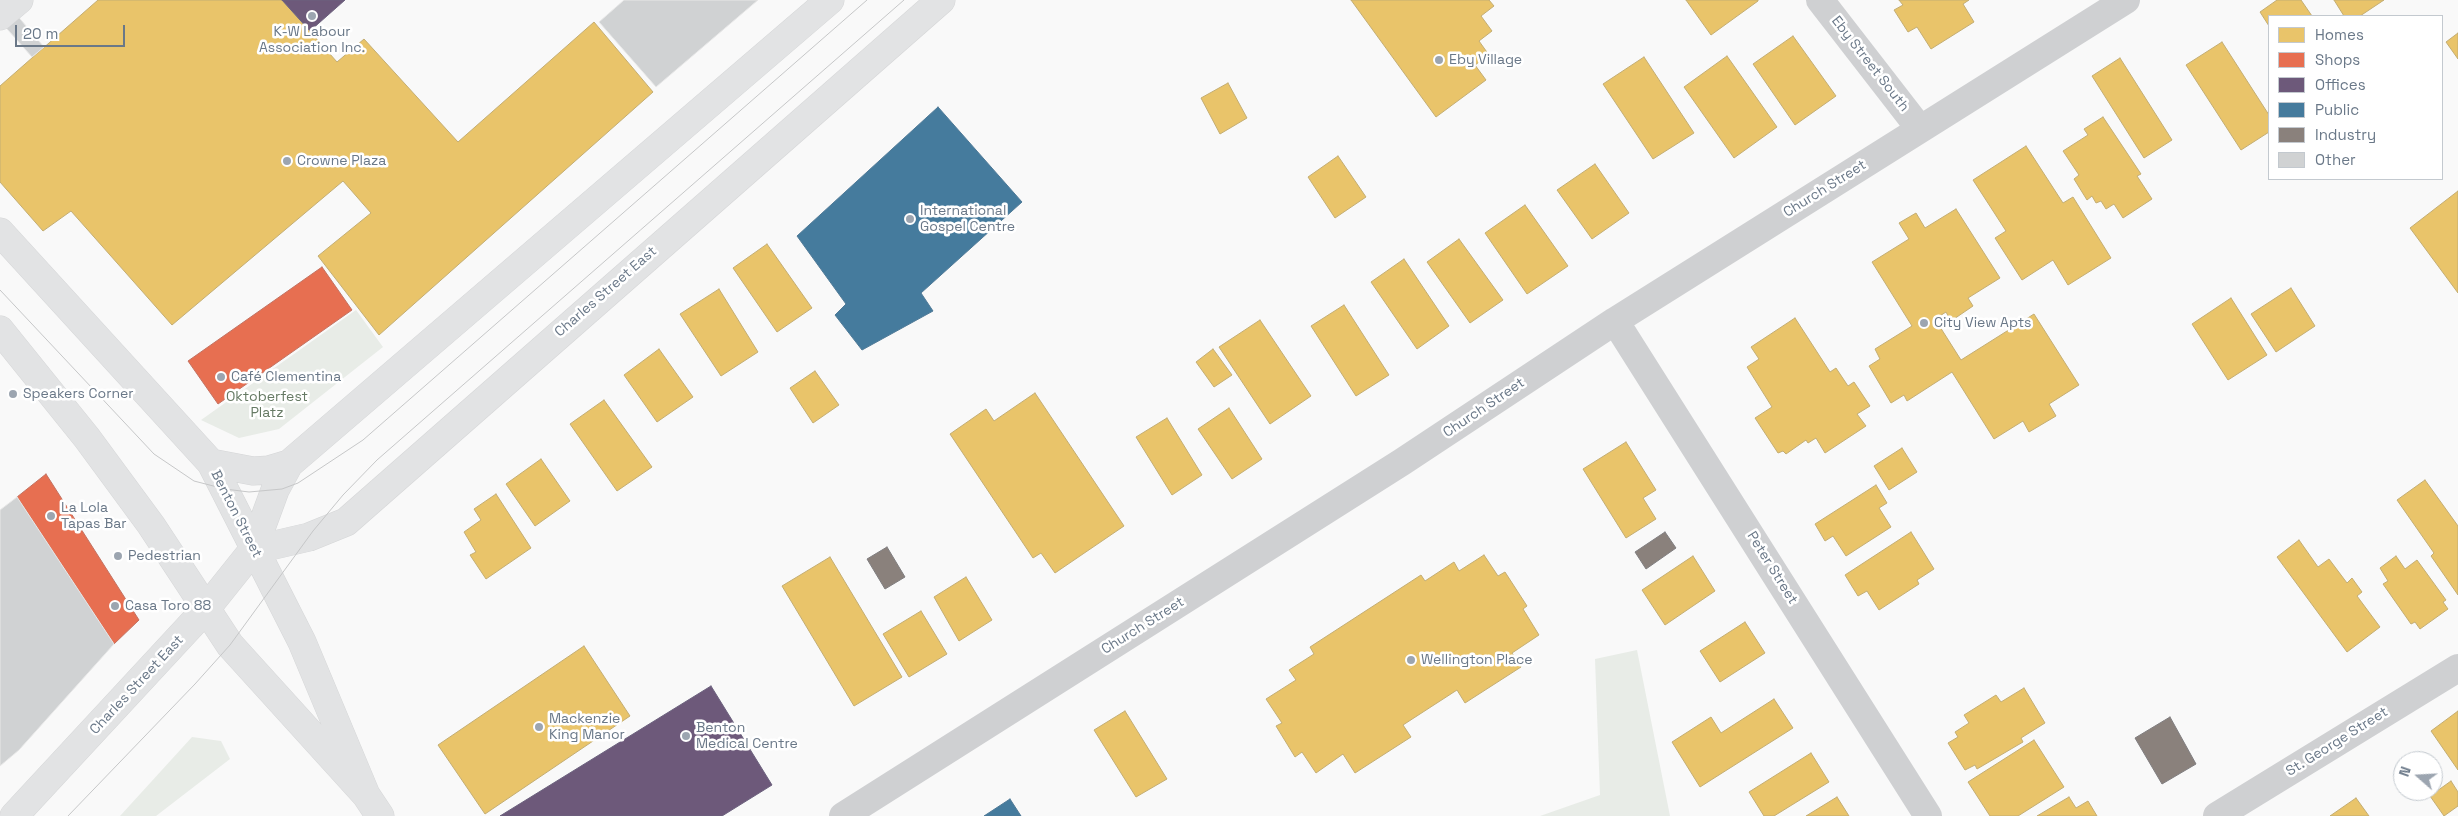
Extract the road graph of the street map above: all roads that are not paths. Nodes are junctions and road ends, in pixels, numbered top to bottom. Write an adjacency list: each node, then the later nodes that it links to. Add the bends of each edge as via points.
1 (19, 0): 6 (main road)
2 (830, 0): 12 (main road, Charles Street East)
3 (941, 0): 13 (main road, Charles Street East, via 346,522 309,537)
4 (1820, 0): 7 (street, Eby Street South)
5 (2126, 0): 7 (street, Church Street)
6 (0, 16)
7 (1920, 129): 9 (street, Church Street)
8 (0, 232): 11 (main road, Benton Street)
9 (1615, 321): 18 (street, Church Street, via 1402,462); 19 (street, Peter Street)
10 (0, 330): 14 (main road, Benton Street, via 151,525)
11 (210, 463): 12 (main road, via 253,471); 13 (main road, Benton Street)
12 (289, 464): 13 (main road, Charles Street East, via 275,490)
13 (254, 550): 14 (main road, Charles Street East); 16 (main road, Benton Street, via 302,642)
14 (205, 610): 16 (main road, Benton Street, via 230,645); 17 (main road, Charles Street East)
15 (2458, 668): 20 (street, St. George Street)
16 (373, 806)
17 (14, 816)
18 (843, 816)
19 (1928, 816)
20 (2217, 816)

